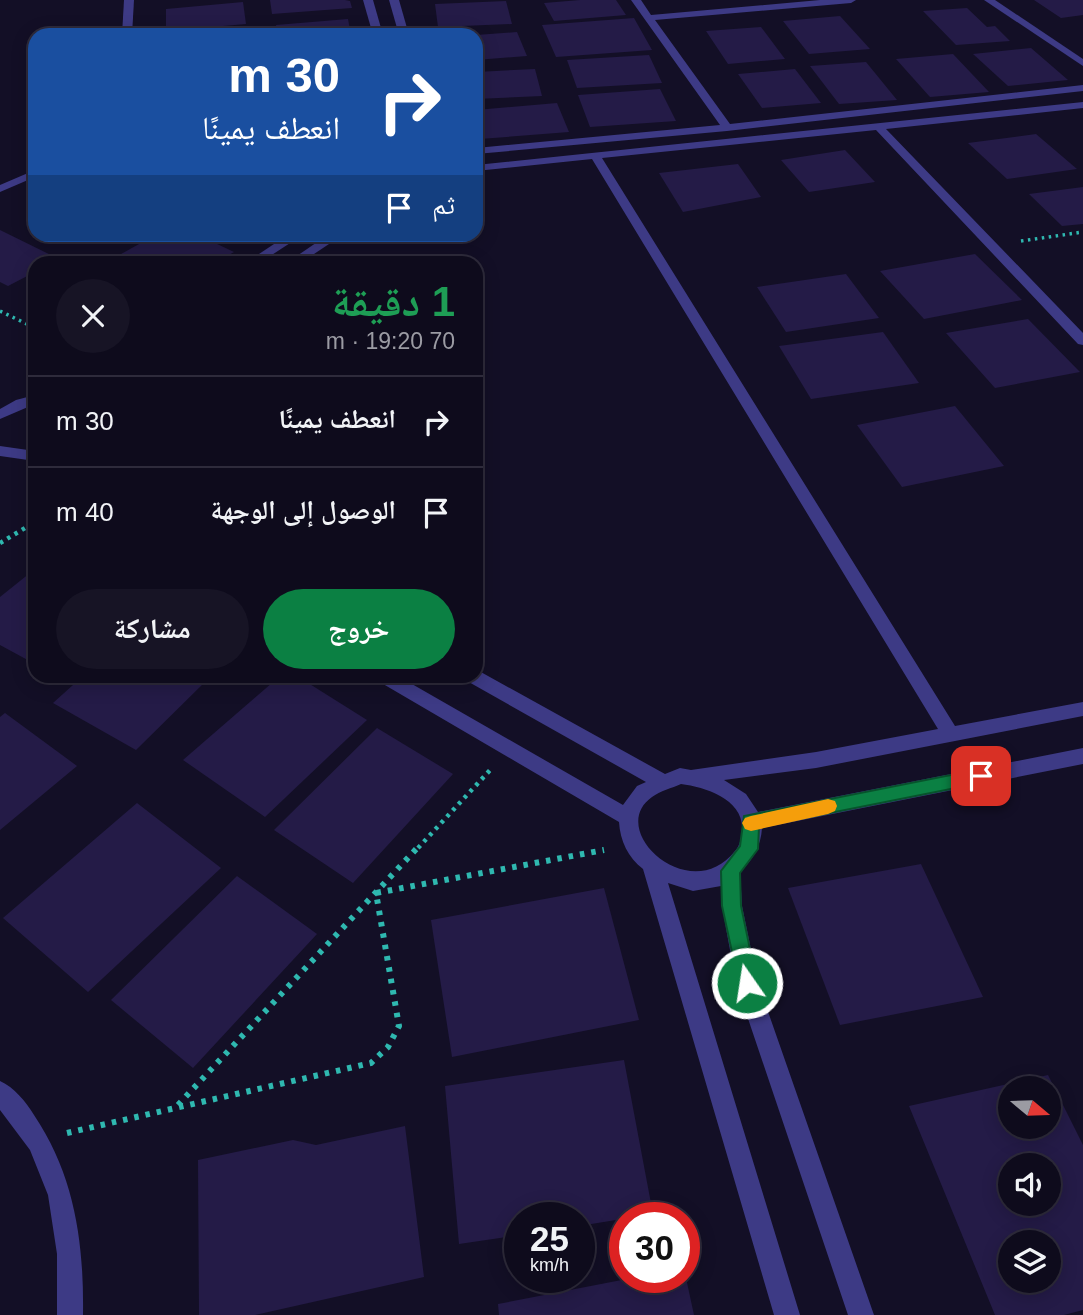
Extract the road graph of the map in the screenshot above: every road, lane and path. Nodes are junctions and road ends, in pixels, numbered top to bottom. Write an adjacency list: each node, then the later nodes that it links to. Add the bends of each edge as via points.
1 (128, 0): 8 (street)
2 (368, 0): 9 (street)
3 (394, 0): 10 (street)
4 (636, 0): 7 (street)
5 (852, 0): 7 (street)
6 (989, 0): 11 (street)
7 (649, 18): 15 (street)
8 (127, 28)
9 (376, 28)
10 (402, 28)
11 (1083, 62)
12 (1083, 89): 15 (street)
13 (1083, 105): 14 (street)
14 (878, 126): 17 (street); 24 (street)
15 (727, 128): 16 (street)
16 (483, 150)
17 (595, 156): 18 (street); 39 (street)
18 (483, 167)
19 (28, 176): 20 (street)
20 (0, 189)
21 (1083, 232): 24 (path)
22 (285, 242): 25 (street)
23 (325, 242): 26 (street)
24 (991, 245): 29 (street)
25 (263, 256)
26 (303, 256)
27 (0, 311): 28 (path)
28 (28, 325)
29 (1083, 341)
30 (28, 401): 31 (street)
31 (0, 415)
32 (0, 451): 33 (street)
33 (28, 456)
34 (28, 526): 35 (path)
35 (0, 544)
36 (483, 682): 43 (street)
37 (396, 683): 40 (street)
38 (1083, 709): 39 (street)
39 (951, 735): 42 (street)
40 (510, 749): 44 (street); 49 (path)
41 (1083, 756): 45 (street)
42 (695, 776): 43 (street); 45 (street, via 737,796)
43 (660, 781): 44 (street, via 640,793)
44 (628, 817): 46 (street)
45 (751, 822): 48 (street, via 749,849)
46 (633, 845): 47 (street); 49 (path)
47 (653, 868): 48 (street, via 675,878 700,881); 54 (street)
48 (730, 871): 55 (street, via 747,983)
49 (376, 893): 51 (path); 51 (path, via 398,1026 385,1052 371,1063)
50 (0, 1093): 52 (street)
51 (178, 1105): 52 (path)
52 (38, 1140): 53 (street, via 59,1185 69,1238)
53 (70, 1315)
54 (787, 1315)
55 (861, 1315)

